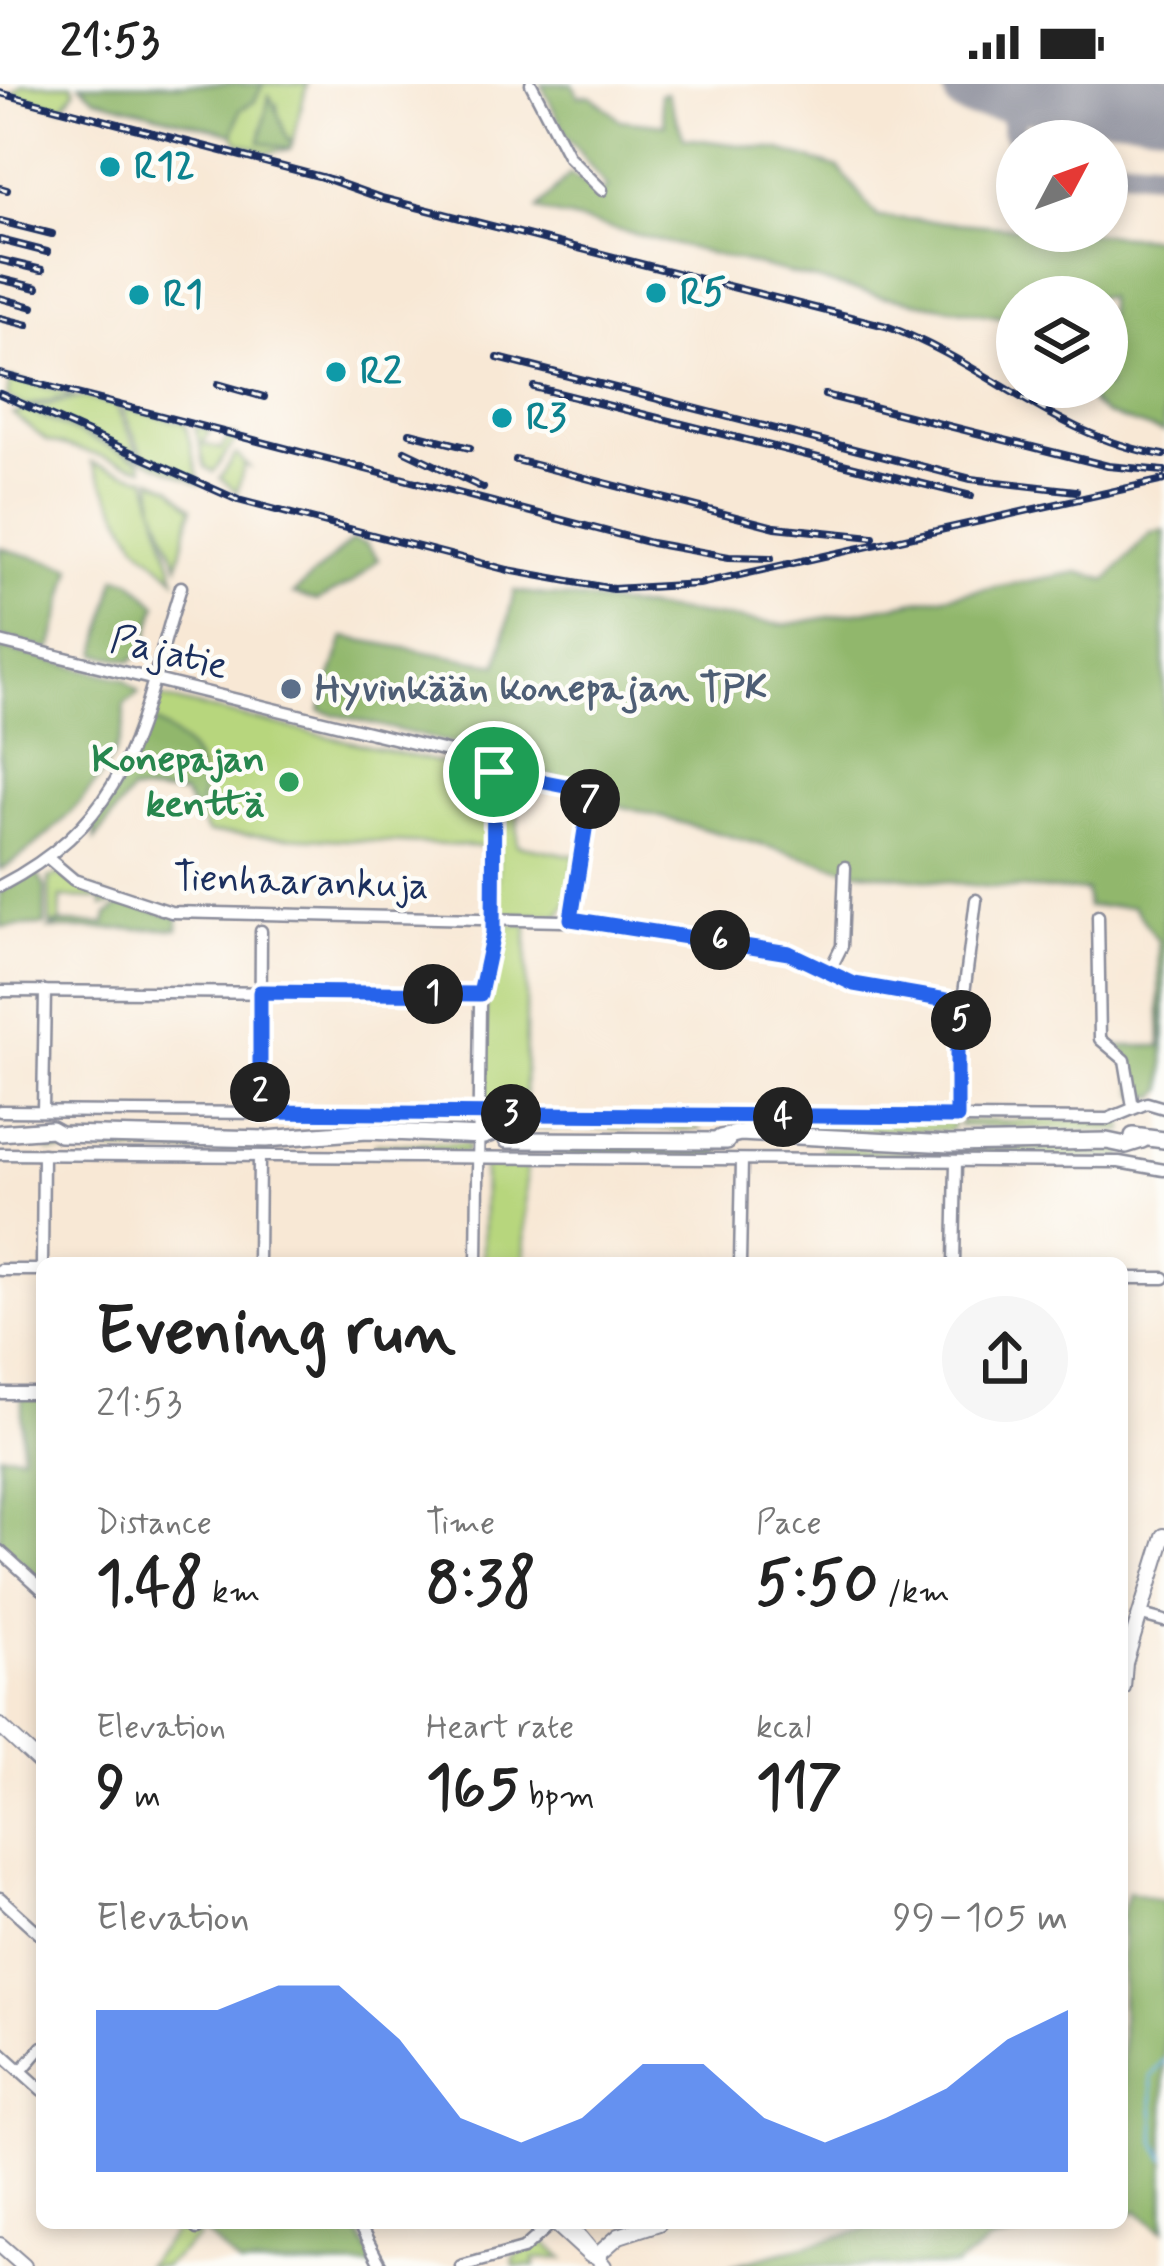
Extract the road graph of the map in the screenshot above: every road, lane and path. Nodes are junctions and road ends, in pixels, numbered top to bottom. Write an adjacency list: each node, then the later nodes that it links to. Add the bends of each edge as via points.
1 (531, 84): 2 (street, via 569,157)
2 (602, 190)
3 (181, 587): 5 (street)
4 (0, 642): 5 (street, Pajatie)
5 (157, 681): 6 (street, Pajatie, via 482,760); 7 (street, via 115,783)
6 (494, 772): 12 (street); 13 (street, Pajatie, via 595,792)
7 (48, 858): 9 (street); 12 (street, Tienhaarankuja, via 74,880 171,912)
8 (845, 867): 15 (street, via 842,946)
9 (0, 886)
10 (976, 900): 20 (street)
11 (1098, 916): 21 (street, via 1100,1039 1128,1064)
12 (493, 919): 13 (street, Tienhaarankuja); 19 (street)
13 (571, 919): 15 (street, Tienhaarankuja, via 789,953)
14 (261, 931): 18 (street)
15 (829, 972): 20 (street, Tienhaarankuja, via 880,990)
16 (0, 991): 17 (street)
17 (45, 991): 18 (street); 24 (street)
18 (260, 992): 19 (street); 26 (street)
19 (480, 994): 27 (street)
20 (964, 1003): 28 (street)
21 (1132, 1107): 22 (street); 28 (street, via 1108,1119)
22 (1164, 1108)
23 (0, 1111): 24 (street)
24 (43, 1111): 25 (street)
25 (181, 1112): 26 (street); 30 (street)
26 (260, 1112): 27 (street)
27 (479, 1114): 28 (street); 31 (street)
28 (957, 1117)
29 (0, 1133): 30 (main road)
30 (181, 1134): 31 (main road)
31 (481, 1136): 32 (main road); 36 (street)
32 (1164, 1140)
33 (0, 1154): 34 (street)
34 (43, 1154): 35 (street); 40 (street)
35 (259, 1156): 36 (street); 41 (street)
36 (478, 1158): 37 (street); 42 (street)
37 (742, 1160): 38 (street); 43 (street)
38 (956, 1162): 39 (street, via 1119,1162); 44 (street)
39 (1164, 1170)
40 (42, 1257)
41 (258, 1257)
42 (477, 1257)
43 (740, 1257)
44 (954, 1257)
45 (36, 1267): 46 (street)
46 (0, 1270)
47 (1128, 1278): 48 (street)
48 (1164, 1278)
49 (0, 1393): 50 (street)
50 (36, 1393)
51 (1164, 1535): 54 (street)
52 (0, 1551): 53 (street)
53 (36, 1584)
54 (1142, 1615): 55 (street); 56 (street)
55 (1164, 1621)
56 (1128, 1679)
57 (0, 1726): 58 (street)
58 (36, 1757)
59 (0, 1898): 60 (street)
60 (36, 1931)
61 (0, 2052): 63 (street)
62 (36, 2055): 63 (street)
63 (21, 2071): 64 (street)
64 (36, 2085)
65 (361, 2229): 72 (street)
66 (548, 2229): 73 (street, via 523,2249)
67 (560, 2229): 70 (street)
68 (641, 2229): 70 (street, via 619,2236)
69 (0, 2245): 71 (street)
70 (599, 2262)
71 (24, 2266)
72 (381, 2266)
73 (461, 2266)

